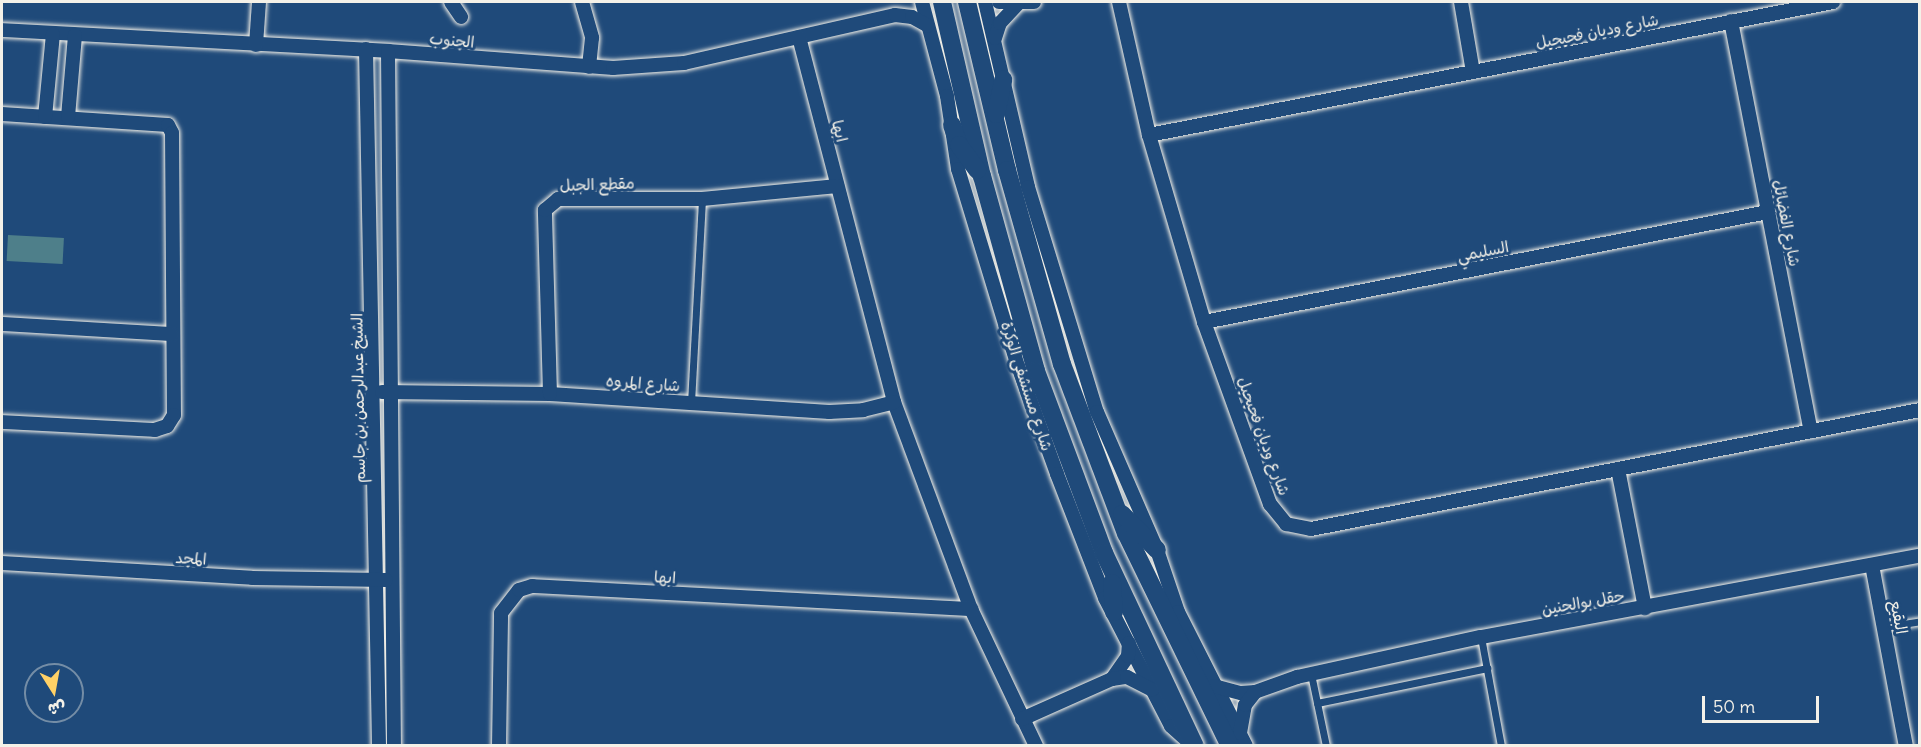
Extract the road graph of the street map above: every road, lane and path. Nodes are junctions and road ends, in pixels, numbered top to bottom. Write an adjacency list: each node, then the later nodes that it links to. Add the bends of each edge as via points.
1 (259, 2): 24 (street)
2 (451, 2): 16 (street)
3 (582, 2): 27 (street, via 592,38)
4 (913, 2): 15 (street, الجنوب)
5 (922, 2): 18 (street, شارع مستشفى الوكرة)
6 (942, 2): 36 (street, شارع مستشفى الوكرة)
7 (967, 2): 33 (street)
8 (985, 2): 23 (street)
9 (999, 2): 14 (street)
10 (1034, 2): 14 (street)
11 (1119, 2): 35 (street, شارع وديان فحيحيل)
12 (1461, 2): 28 (street)
13 (1833, 2): 17 (street, شارع وديان فحيحيل)
14 (1018, 4): 23 (street, via 1000,23)
15 (895, 15): 18 (street, الجنوب, via 912,17); 22 (street, الجنوب)
16 (461, 17)
17 (1731, 21): 28 (street, شارع وديان فحيحيل); 39 (street, شارع الفضائل)
18 (928, 26): 34 (street, شارع مستشفى الوكرة)
19 (2, 30): 20 (street, الجنوب)
20 (53, 33): 21 (street, الجنوب); 31 (street)
21 (75, 35): 24 (street, الجنوب); 32 (street)
22 (799, 37): 27 (street, الجنوب, via 672,64); 37 (street, ابها)
23 (995, 40): 29 (street)
24 (256, 45): 25 (street, الجنوب)
25 (366, 49): 26 (street, الجنوب); 43 (street, الشيخ عبدالرحمن بن جاسم)
26 (388, 51): 27 (street, الجنوب); 44 (street, الشيخ عبدالرحمن بن جاسم)
27 (589, 67)
28 (1473, 72): 35 (street, شارع وديان فحيحيل)
29 (1002, 80): 33 (street); 53 (street, via 1069,333 1118,465)
30 (2, 114): 31 (street)
31 (45, 117): 32 (street)
32 (68, 117): 42 (street, via 159,122 168,125 172,133)
33 (995, 118): 52 (street, via 1050,325)
34 (952, 125): 36 (street, via 963,152); 61 (street, شارع مستشفى الوكرة, via 958,169 1018,366 1094,575)
35 (1149, 135): 40 (street, شارع وديان فحيحيل)
36 (982, 176): 57 (street, شارع مستشفى الوكرة, via 1036,371)
37 (837, 186): 38 (street, مقطع الجبل); 46 (street, ابها)
38 (702, 199): 45 (street, مقطع الجبل, via 558,198 545,210); 47 (lane)
39 (1768, 212): 40 (street, السليمي); 50 (street, شارع الفضائل)
40 (1204, 322): 51 (street, شارع وديان فحيحيل, via 1270,504 1279,518 1299,530)
41 (2, 324): 42 (street)
42 (172, 334): 49 (street, via 174,414 167,426 155,430)
43 (374, 392): 44 (street, شارع المروه); 58 (street, الشيخ عبدالرحمن بن جاسم)
44 (389, 392): 45 (street, شارع المروه); 58 (street, الشيخ عبدالرحمن بن جاسم)
45 (550, 394): 47 (street, شارع المروه)
46 (894, 402): 47 (street, شارع المروه, via 863,410 829,412); 60 (street, ابها)
47 (691, 403)
48 (1920, 410): 50 (street, شارع وديان فحيحيل)
49 (2, 422)
50 (1811, 431): 51 (street, شارع وديان فحيحيل)
51 (1618, 469): 59 (street)
52 (1114, 505): 53 (street); 74 (street, via 1185,660)
53 (1156, 550): 69 (street, via 1178,612)
54 (1920, 556): 56 (street, حقل بوالحنين)
55 (2, 563): 58 (street, المجد, via 252,578)
56 (1872, 565): 59 (street, حقل بوالحنين); 63 (street, البقيع)
57 (1112, 572): 61 (street); 79 (street, شارع مستشفى الوكرة)
58 (385, 580): 75 (street, الشيخ عبدالرحمن بن جاسم); 76 (street, الشيخ عبدالرحمن بن جاسم)
59 (1646, 608): 64 (street, حقل بوالحنين)
60 (971, 609): 73 (street, ابها); 77 (street, ابها, via 532,586 519,590 501,613)
61 (1114, 612): 65 (street, شارع مستشفى الوكرة)
62 (1920, 621): 63 (lane)
63 (1884, 627): 82 (street, البقيع)
64 (1481, 637): 66 (lane); 67 (street, حقل بوالحنين)
65 (1130, 643): 68 (street, via 1128,656); 70 (street, شارع مستشفى الوكرة)
66 (1487, 668): 72 (lane); 81 (lane)
67 (1311, 674): 71 (street, حقل بوالحنين); 72 (lane)
68 (1112, 679): 70 (street, via 1142,681); 73 (street)
69 (1214, 686): 71 (street, حقل بوالحنين, via 1234,692); 74 (street)
70 (1153, 691): 79 (street, شارع مستشفى الوكرة, via 1171,726)
71 (1255, 692): 74 (street, via 1242,712)
72 (1317, 703): 80 (lane)
73 (1022, 719): 78 (street, ابها)
74 (1239, 742)
75 (379, 746)
76 (394, 746)
77 (499, 746)
78 (1036, 746)
79 (1194, 746)
80 (1326, 746)
81 (1502, 746)
82 (1906, 746)

